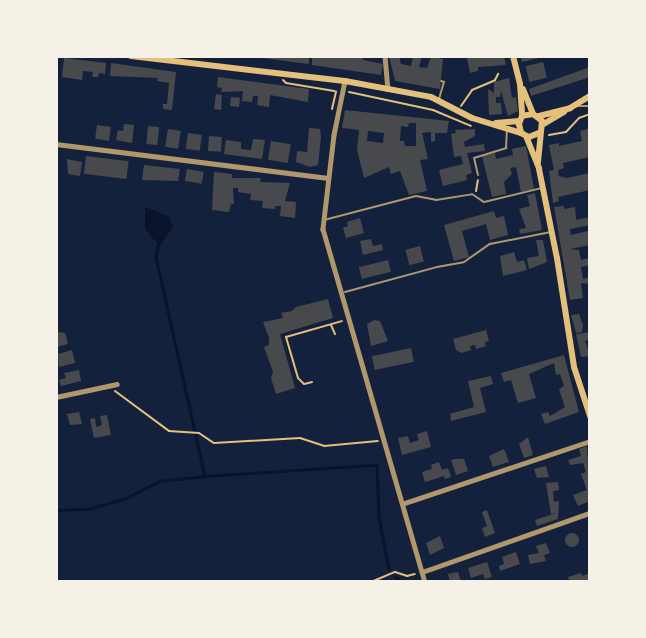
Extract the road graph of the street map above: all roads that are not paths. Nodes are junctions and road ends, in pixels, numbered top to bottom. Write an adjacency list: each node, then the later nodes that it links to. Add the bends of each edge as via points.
1 (131, 56): 4 (main road)
2 (385, 56): 8 (street)
3 (513, 56): 6 (main road)
4 (345, 81): 8 (main road); 24 (street)
5 (441, 81): 11 (lane)
6 (520, 84): 14 (main road); 15 (main road)
7 (422, 86): 9 (lane)
8 (388, 89): 9 (main road)
9 (421, 95): 11 (main road)
10 (590, 96): 13 (main road)
11 (439, 100): 16 (main road)
12 (590, 106): 13 (lane)
13 (571, 107): 14 (main road); 17 (main road)
14 (536, 115): 15 (main road); 17 (main road)
15 (521, 119): 16 (main road); 19 (main road)
16 (490, 123): 18 (main road)
17 (542, 125): 20 (main road)
18 (507, 129): 19 (main road); 23 (lane, via 506,148 474,158)
19 (524, 134): 20 (main road); 22 (main road)
20 (542, 135): 22 (main road)
21 (56, 144): 24 (street)
22 (539, 169): 25 (main road)
23 (478, 175)
24 (328, 178): 26 (street)
25 (542, 188): 26 (lane, via 484,202 472,194 436,200 416,196); 27 (main road)
26 (323, 220): 28 (street)
27 (552, 232): 28 (lane, via 490,244 464,262); 31 (main road, via 574,367)
28 (342, 293): 33 (street)
29 (117, 384): 30 (street)
30 (56, 397)
31 (590, 416)
32 (590, 441): 33 (street)
33 (402, 504): 35 (street)
34 (590, 513): 35 (street)
35 (422, 572): 36 (street)
36 (425, 582)

